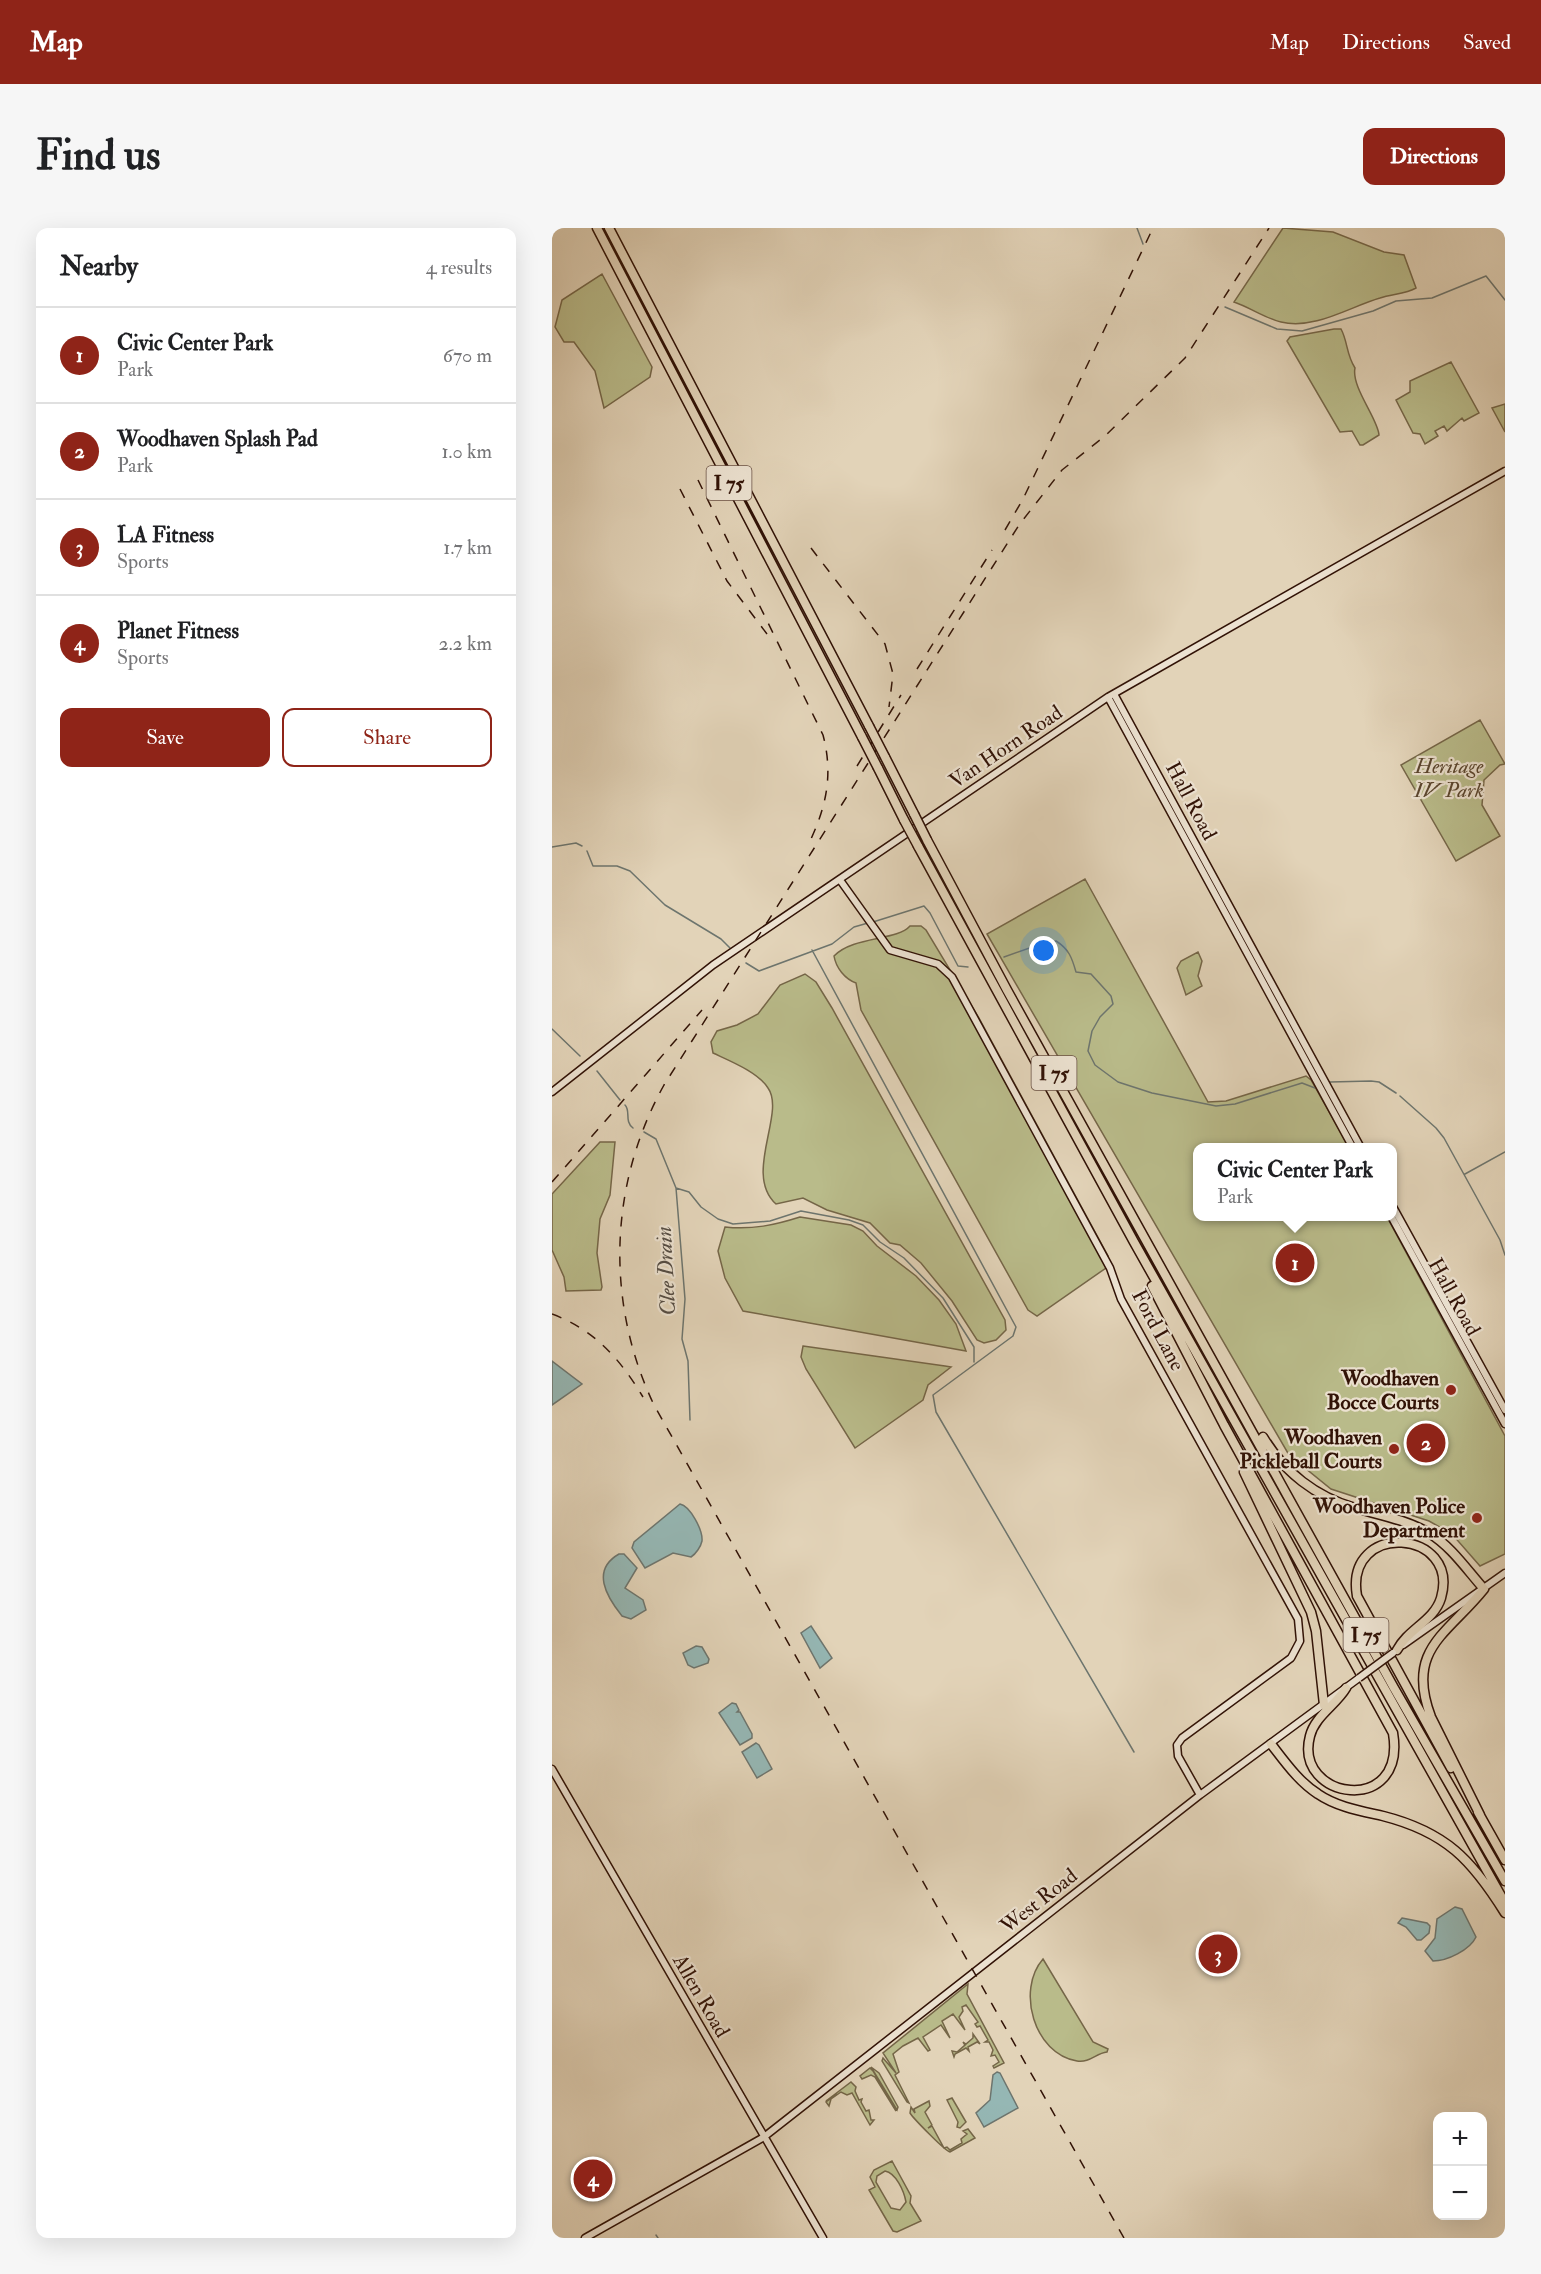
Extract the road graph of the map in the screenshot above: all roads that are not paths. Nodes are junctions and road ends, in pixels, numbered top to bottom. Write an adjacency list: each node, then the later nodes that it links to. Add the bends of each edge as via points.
1 (597, 228): 12 (highway, I 75, bridge, via 904,820)
2 (609, 228): 15 (highway, I 75, bridge, via 1007,990)
3 (1505, 471): 4 (main road, Van Horn Road)
4 (1111, 696): 5 (main road, Van Horn Road); 6 (main road, Hall Road)
5 (840, 880): 7 (main road, Van Horn Road, via 705,972); 26 (main road, Ford Lane, via 890,950 938,964 952,977 1110,1268 1120,1299 1298,1619 1300,1641 1291,1658 1177,1745 1178,1756)
6 (1236, 926): 8 (main road, Hall Road); 9 (main road, Hall Road)
7 (552, 1092)
8 (1350, 1143)
9 (1358, 1143)
10 (1397, 1215): 13 (main road, Hall Road)
11 (1394, 1221): 13 (main road, Hall Road)
12 (1134, 1242): 18 (highway, via 1141,1264); 30 (highway, I 75)
13 (1433, 1286): 14 (main road, Hall Road)
14 (1473, 1358): 16 (main road, Hall Road); 17 (main road, Hall Road)
15 (1229, 1387): 20 (highway, via 1280,1462 1304,1483 1338,1502 1428,1532 1448,1548); 29 (highway, I 75)
16 (1505, 1410)
17 (1505, 1424)
18 (1224, 1425): 22 (highway, via 1394,1733 1396,1750 1389,1771 1375,1785 1357,1791 1324,1780 1309,1752 1314,1726); 23 (highway, via 1311,1612)
19 (1505, 1574): 20 (main road, West Road)
20 (1484, 1589): 21 (main road, West Road); 27 (highway, via 1437,1638 1426,1660 1423,1680 1431,1717)
21 (1395, 1651): 22 (main road, West Road, bridge); 27 (highway, via 1433,1612 1443,1583 1430,1554 1415,1544 1398,1541 1378,1547 1364,1560 1357,1577 1357,1596)
22 (1346, 1688): 23 (main road, West Road)
23 (1324, 1705): 24 (main road, West Road)
24 (1271, 1744): 26 (main road, West Road); 31 (highway, via 1301,1781 1324,1798 1414,1825 1458,1850)
25 (552, 1769): 32 (main road, Allen Road)
26 (1200, 1795): 32 (main road, West Road)
27 (1480, 1815): 28 (highway)
28 (1505, 1860)
29 (1505, 1881)
30 (1505, 1904)
31 (1505, 1913)
32 (764, 2137): 33 (main road, West Road); 34 (main road, Allen Road)
33 (585, 2238)
34 (823, 2238)

